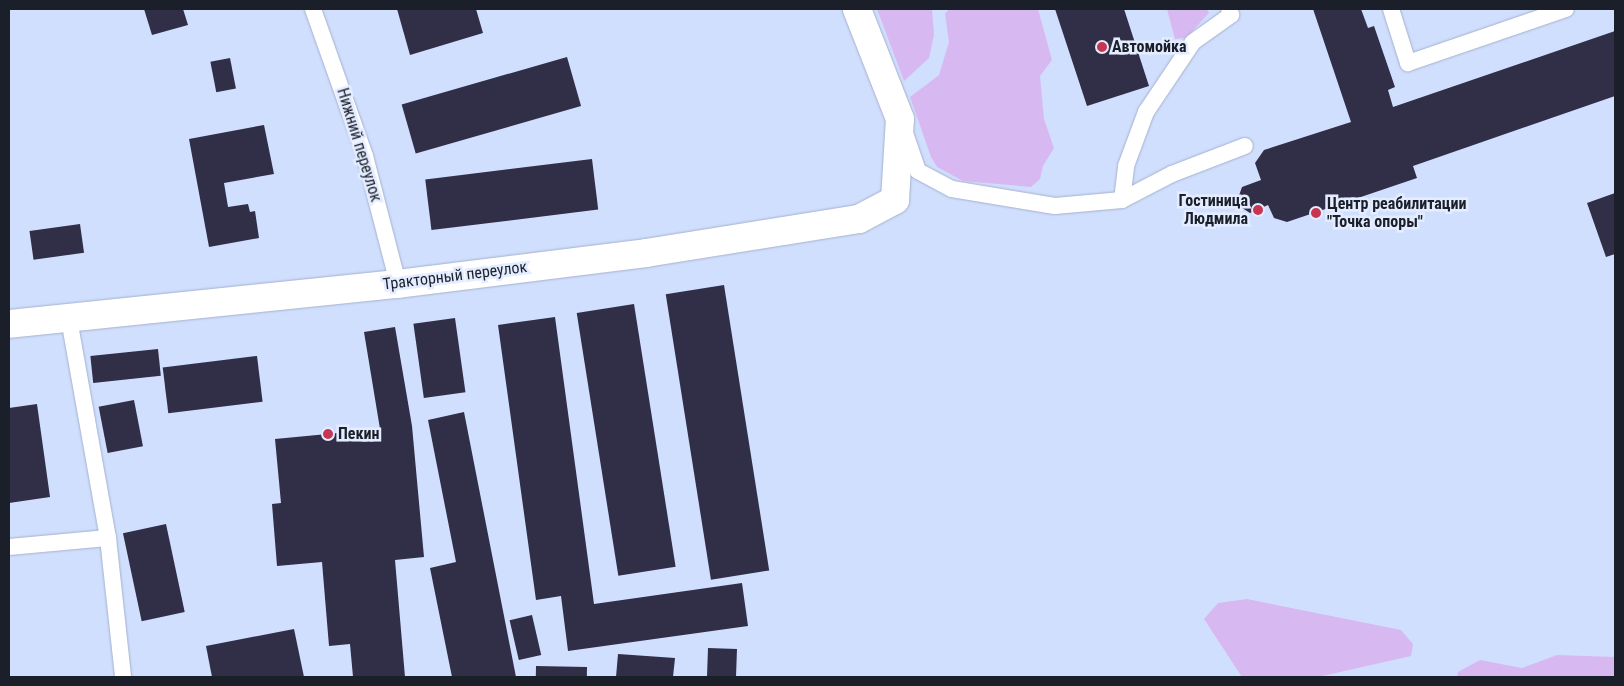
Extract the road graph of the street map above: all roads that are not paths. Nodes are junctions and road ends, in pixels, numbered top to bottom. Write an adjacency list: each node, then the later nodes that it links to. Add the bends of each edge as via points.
1 (312, 9): 9 (lane, Нижний переулок, via 365,156)
2 (857, 9): 6 (street)
3 (1229, 9): 8 (lane, via 1231,14 1193,42 1146,112 1126,166)
4 (1391, 9): 5 (lane, via 1408,63)
5 (1566, 9)
6 (900, 119): 8 (lane, via 918,170 952,189 1055,206); 9 (street, Тракторный переулок, via 895,200 860,219 646,253)
7 (1245, 146): 8 (lane, via 1172,174)
8 (1122, 200)
9 (398, 284): 10 (street, Тракторный переулок)
10 (69, 318): 11 (street, Тракторный переулок); 12 (lane)
11 (9, 324)
12 (108, 538): 13 (lane); 14 (lane)
13 (9, 547)
14 (123, 677)

